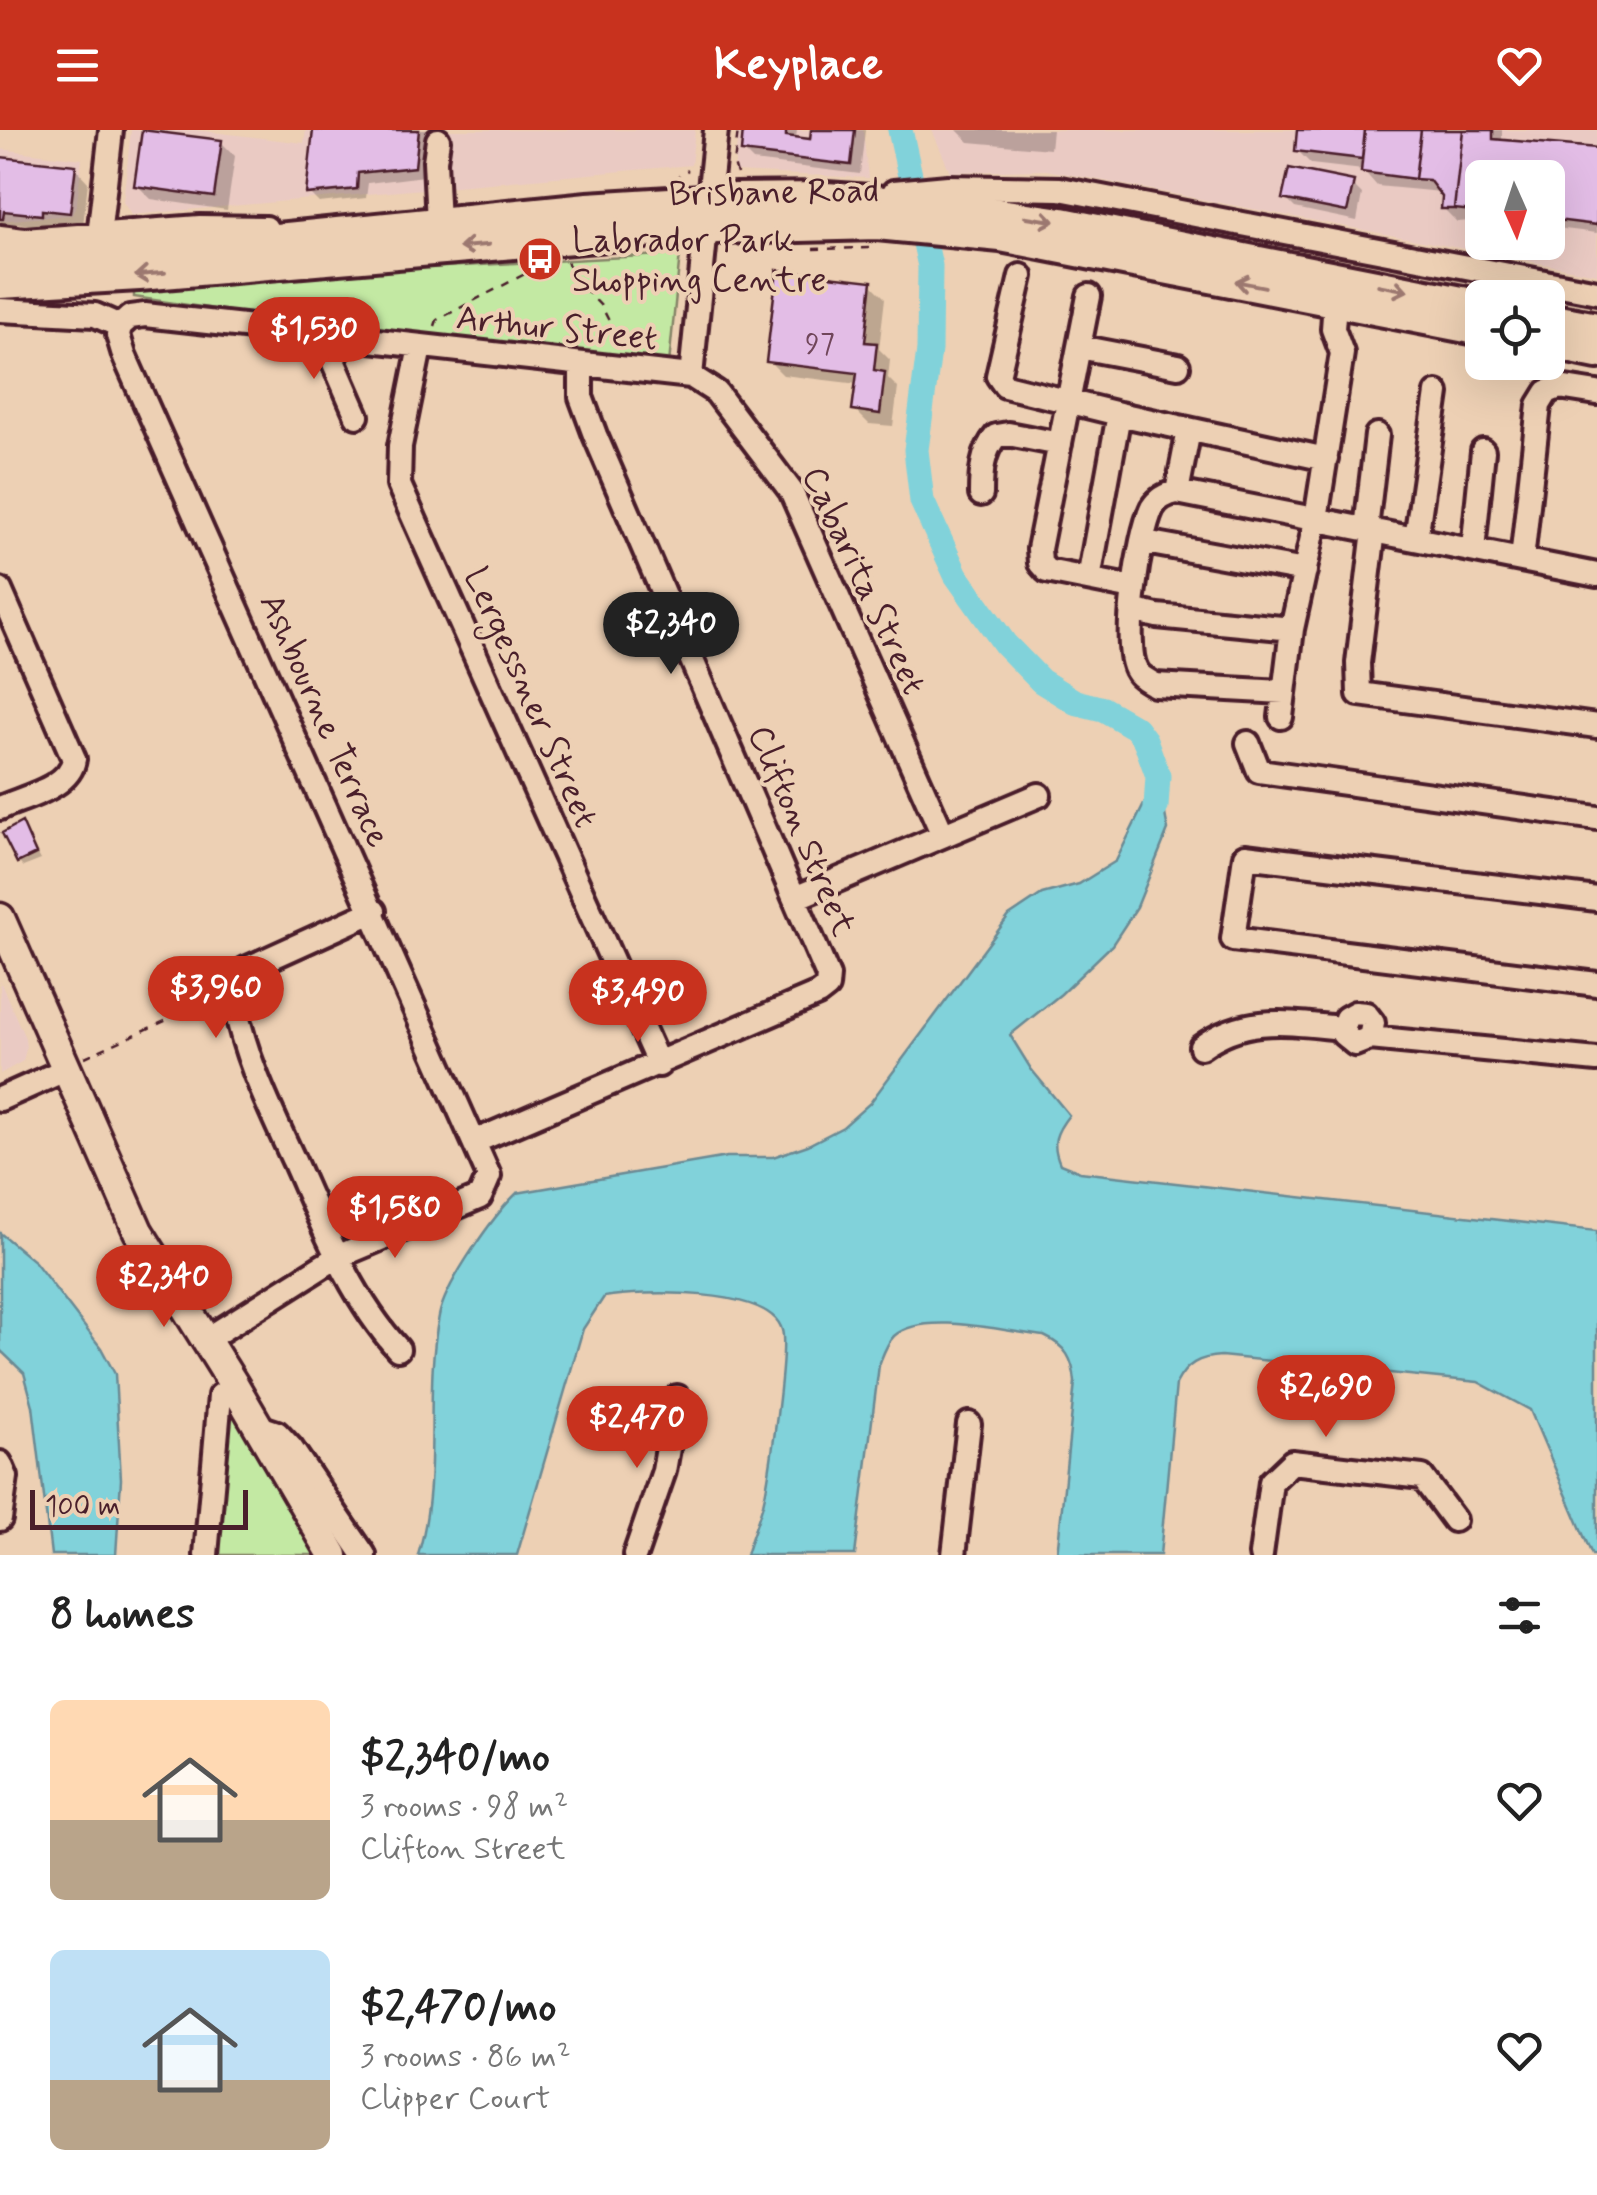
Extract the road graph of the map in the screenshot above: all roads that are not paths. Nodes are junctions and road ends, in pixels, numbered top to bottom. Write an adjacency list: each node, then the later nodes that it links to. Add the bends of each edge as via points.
1 (111, 130): 11 (street)
2 (716, 130): 8 (street)
3 (438, 140): 5 (street)
4 (458, 160): 5 (street)
5 (438, 179): 9 (street)
6 (883, 206): 7 (highway, Brisbane Road); 7 (street, Brisbane Road); 8 (highway, Brisbane Road); 8 (highway, Brisbane Road, via 826,198)
7 (946, 207): 13 (street, Brisbane Road, via 1016,187 1060,189); 17 (highway, Brisbane Road)
8 (707, 214): 9 (highway, Brisbane Road); 16 (highway, Brisbane Road, one-way to 16, via 139,275); 33 (street)
9 (438, 223): 10 (highway, Brisbane Road)
10 (340, 232): 11 (street, Brisbane Road, via 200,227); 14 (highway, Brisbane Road)
11 (99, 236): 12 (street, Brisbane Road)
12 (0, 237)
13 (1344, 245): 17 (street); 18 (street, Brisbane Road)
14 (0, 260)
15 (1021, 276): 36 (street, via 998,376 1005,386)
16 (0, 283)
17 (1336, 288): 20 (highway, Brisbane Road, one-way to 20); 23 (highway, Brisbane Road); 43 (street, via 1333,329 1342,352)
18 (1597, 292)
19 (1089, 296): 29 (street)
20 (1465, 304)
21 (0, 310): 24 (street, via 95,315)
22 (1565, 322): 25 (highway)
23 (1465, 325)
24 (120, 326): 26 (street, Arthur Street, via 145,315); 68 (street, Ashbourne Terrace, via 124,355)
25 (1597, 328)
26 (337, 339): 28 (street, Arthur Street); 38 (street, via 334,364)
27 (1565, 346): 30 (highway)
28 (420, 347): 31 (street, Arthur Street); 75 (street, Lergessner Street, via 399,485)
29 (1079, 347): 32 (street); 36 (street)
30 (1597, 353)
31 (581, 366): 33 (street, Arthur Street); 66 (street, Clifton Street, via 581,397 595,435)
32 (1178, 366)
33 (692, 376): 65 (street, Cabarita Street, via 716,392 791,490)
34 (1597, 393): 51 (street, via 1559,387 1546,392 1540,405)
35 (1436, 394): 48 (street)
36 (1068, 402): 37 (street); 41 (street)
37 (1119, 414): 39 (street); 54 (street)
38 (356, 416)
39 (1189, 430): 43 (street); 44 (street)
40 (1377, 434): 47 (street)
41 (1060, 444): 45 (street, via 996,436 988,445); 54 (street, via 1040,563 1048,571)
42 (1483, 451): 50 (street)
43 (1326, 459): 46 (street)
44 (1177, 492): 46 (street); 49 (street, via 1164,494 1153,508)
45 (982, 494)
46 (1316, 519): 47 (street); 52 (street)
47 (1370, 530): 48 (street); 60 (street, via 1359,694)
48 (1416, 539): 50 (street)
49 (1144, 542): 52 (street); 56 (street)
50 (1473, 550): 51 (street)
51 (1522, 560): 53 (street)
52 (1304, 571): 57 (street)
53 (1597, 575)
54 (1088, 579): 56 (street)
55 (0, 590): 63 (street, via 74,759 63,780)
56 (1133, 599): 57 (street, via 1157,616); 58 (street, via 1130,652 1138,674 1155,685)
57 (1292, 629): 58 (street)
58 (1284, 692): 59 (street)
59 (1282, 717)
60 (1597, 726)
61 (1248, 742): 64 (street, via 1259,771)
62 (1039, 795): 65 (street)
63 (0, 808)
64 (1597, 818)
65 (943, 835): 66 (street)
66 (795, 898): 75 (street, Clifton Street, via 827,988)
67 (1597, 898): 70 (street, via 1246,856 1233,939)
68 (374, 911): 78 (street, Ashbourne Terrace); 79 (street, via 246,968 233,995 250,1062)
69 (0, 918): 76 (main road)
70 (1597, 984)
71 (1372, 1031): 72 (street); 73 (street, via 1361,1044 1350,1042 1342,1028 1243,1025); 74 (street)
72 (1597, 1044)
73 (1201, 1047)
74 (1597, 1060)
75 (658, 1065): 78 (street)
76 (66, 1069): 77 (street); 80 (main road, via 138,1231)
77 (0, 1098)
78 (474, 1142): 79 (street, Ashbourne Terrace, via 489,1176 480,1197)
79 (337, 1257): 80 (street, Ashbourne Terrace); 81 (street)
80 (204, 1341): 82 (main road)
81 (398, 1349)
82 (234, 1385): 85 (main road); 89 (street, via 220,1396)
83 (677, 1397): 92 (street, via 664,1471)
84 (968, 1424): 93 (street)
85 (259, 1428): 90 (main road); 91 (street, via 277,1433 291,1448)
86 (0, 1462): 87 (street, via 6,1477)
87 (0, 1519)
88 (1454, 1520): 94 (street, via 1422,1477 1292,1462 1271,1482)
89 (206, 1555)
90 (333, 1555)
91 (364, 1555)
92 (635, 1555)
93 (954, 1555)
94 (1261, 1555)

